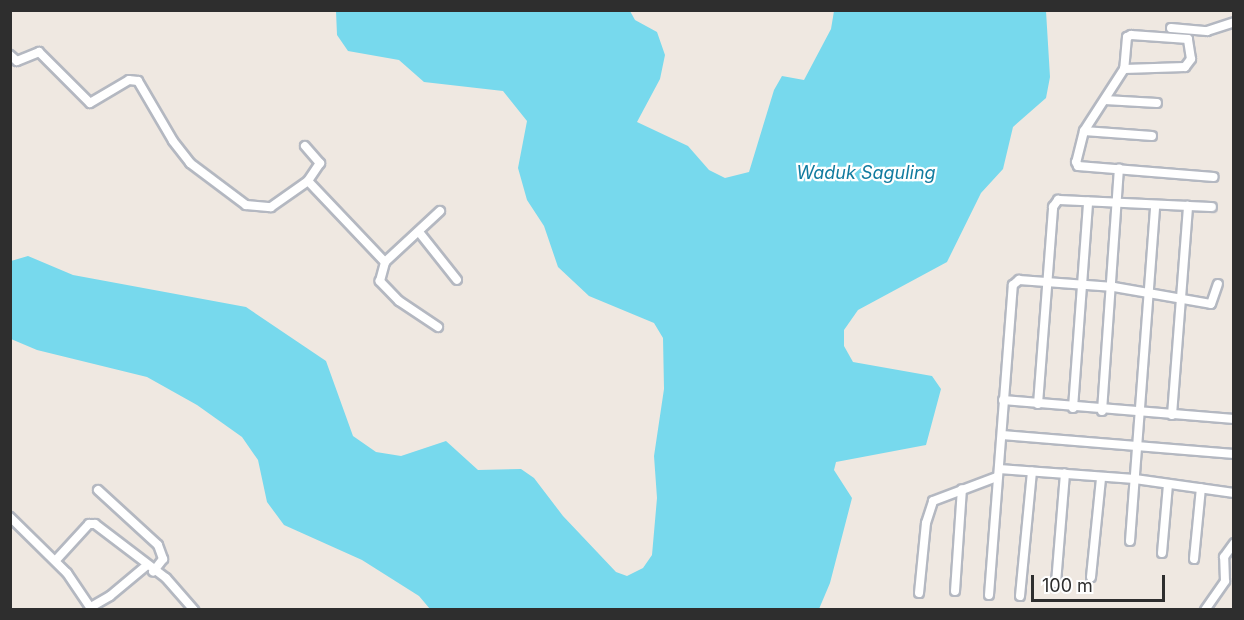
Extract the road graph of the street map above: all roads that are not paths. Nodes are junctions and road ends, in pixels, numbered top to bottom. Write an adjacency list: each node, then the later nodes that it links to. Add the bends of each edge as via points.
1 (1233, 22): 2 (street, via 1207,31)
2 (1171, 28)
3 (10, 55): 12 (street, via 17,61 39,52 90,103 129,80 138,81 190,163 246,205 271,207)
4 (1124, 69): 4 (street, via 1131,35 1188,39 1191,59 1185,67); 5 (street)
5 (1105, 100): 6 (street); 7 (street)
6 (1156, 103)
7 (1084, 132): 8 (street); 10 (street, via 1078,166)
8 (1152, 136)
9 (305, 146): 12 (street, via 320,163)
10 (1119, 169): 11 (street); 14 (street)
11 (1214, 177)
12 (308, 181): 20 (street)
13 (1088, 202): 14 (street); 22 (street, via 1058,200 1053,207); 24 (street)
14 (1117, 204): 15 (street); 25 (street)
15 (1155, 205): 16 (street); 26 (street)
16 (1188, 206): 17 (street); 27 (street)
17 (1212, 207)
18 (440, 211): 19 (street)
19 (419, 232): 20 (street); 21 (street)
20 (385, 262): 28 (street, via 382,285)
21 (457, 280)
22 (1048, 283): 24 (street); 29 (street, via 1019,280 1013,285); 30 (street)
23 (1218, 284): 27 (street, via 1210,304)
24 (1083, 285): 25 (street); 31 (street)
25 (1114, 287): 26 (street); 32 (street)
26 (1146, 296): 27 (street); 33 (street)
27 (1180, 300): 34 (street)
28 (438, 327)
29 (1003, 400): 30 (street); 36 (street)
30 (1038, 404): 31 (street)
31 (1073, 408): 32 (street)
32 (1102, 411): 33 (street)
33 (1141, 413): 34 (street); 37 (street)
34 (1172, 415): 35 (street)
35 (1233, 419)
36 (1002, 435): 37 (street); 40 (street)
37 (1136, 446): 38 (street); 43 (street)
38 (1233, 453)
39 (1032, 472): 40 (street); 41 (street); 62 (street)
40 (998, 473): 46 (street); 61 (street)
41 (1065, 473): 42 (street); 58 (street)
42 (1101, 478): 43 (street); 57 (street)
43 (1135, 479): 44 (street); 50 (street)
44 (1168, 484): 45 (street); 52 (street)
45 (1201, 488): 48 (street); 53 (street)
46 (962, 489): 59 (street); 60 (street, via 933,501 926,523)
47 (98, 490): 56 (street, via 158,545 163,559)
48 (1233, 493)
49 (10, 517): 54 (street)
50 (1130, 541)
51 (1233, 543): 65 (street, via 1224,557 1225,581)
52 (1162, 553)
53 (1194, 559)
54 (56, 560): 55 (street, via 92,523); 63 (street)
55 (146, 566): 56 (street); 63 (street)
56 (153, 572): 64 (street, via 166,578)
57 (1091, 577)
58 (1056, 584)
59 (955, 591)
60 (919, 593)
61 (989, 596)
62 (1020, 596)
63 (91, 608)
64 (194, 609)
65 (1205, 609)

